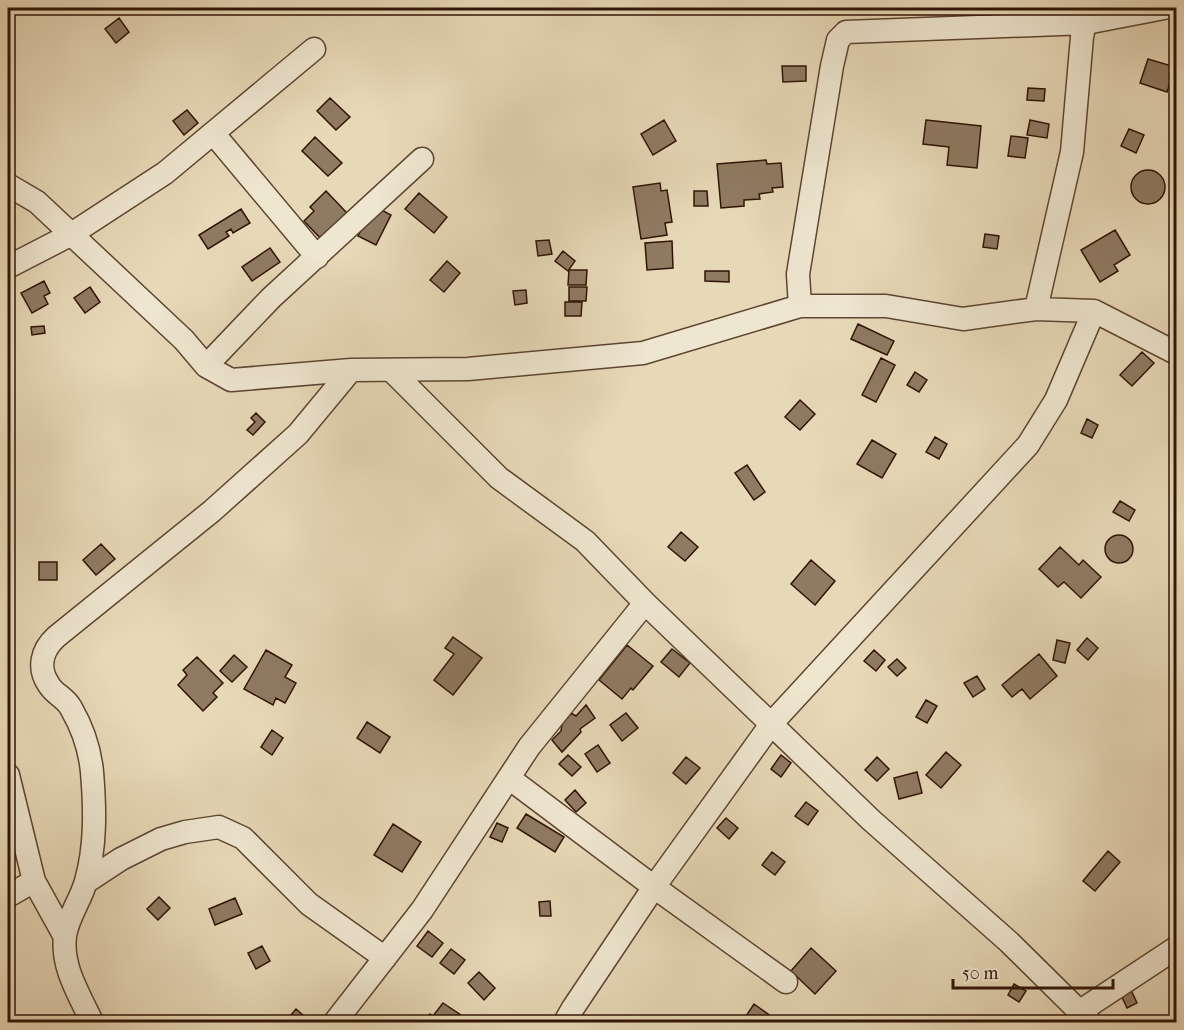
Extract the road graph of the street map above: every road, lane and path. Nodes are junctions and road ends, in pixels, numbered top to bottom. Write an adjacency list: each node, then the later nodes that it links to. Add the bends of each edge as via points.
1 (1164, 8): 2 (street)
2 (1087, 15): 10 (street, via 846,32 838,40 798,274); 11 (street, via 1072,152)
3 (314, 49): 4 (street)
4 (213, 133): 7 (street, via 165,173); 8 (street)
5 (422, 159): 8 (street)
6 (8, 185): 7 (street, via 37,202)
7 (70, 235): 9 (street); 14 (street, via 184,340)
8 (317, 257): 14 (street)
9 (8, 267)
10 (800, 306): 11 (street, via 886,306 963,320); 16 (street, via 643,353 468,369)
11 (1036, 309): 12 (street)
12 (1094, 311): 13 (street); 18 (street, via 1056,400 1028,445)
13 (1176, 353)
14 (206, 366): 15 (street, via 231,380)
15 (351, 370): 16 (street); 22 (street, via 298,434 212,511 56,637 41,658 49,687 69,704 83,731 92,769 94,835)
16 (392, 371): 17 (street, via 499,478 585,541)
17 (645, 603): 18 (street); 20 (street, via 529,747)
18 (772, 723): 23 (street); 29 (street, via 871,820 1009,942)
19 (8, 775): 21 (street)
20 (509, 778): 23 (street); 27 (street, via 422,910)
21 (34, 881): 24 (street); 25 (street)
22 (86, 882): 25 (street); 27 (street, via 161,839 219,827 243,838 309,904)
23 (654, 887): 28 (street); 32 (street)
24 (8, 896)
25 (65, 937): 31 (street, via 72,980)
26 (1176, 948): 29 (street)
27 (385, 958): 30 (street)
28 (786, 982)
29 (1084, 1017)
30 (337, 1022)
31 (92, 1023)
32 (565, 1023)

